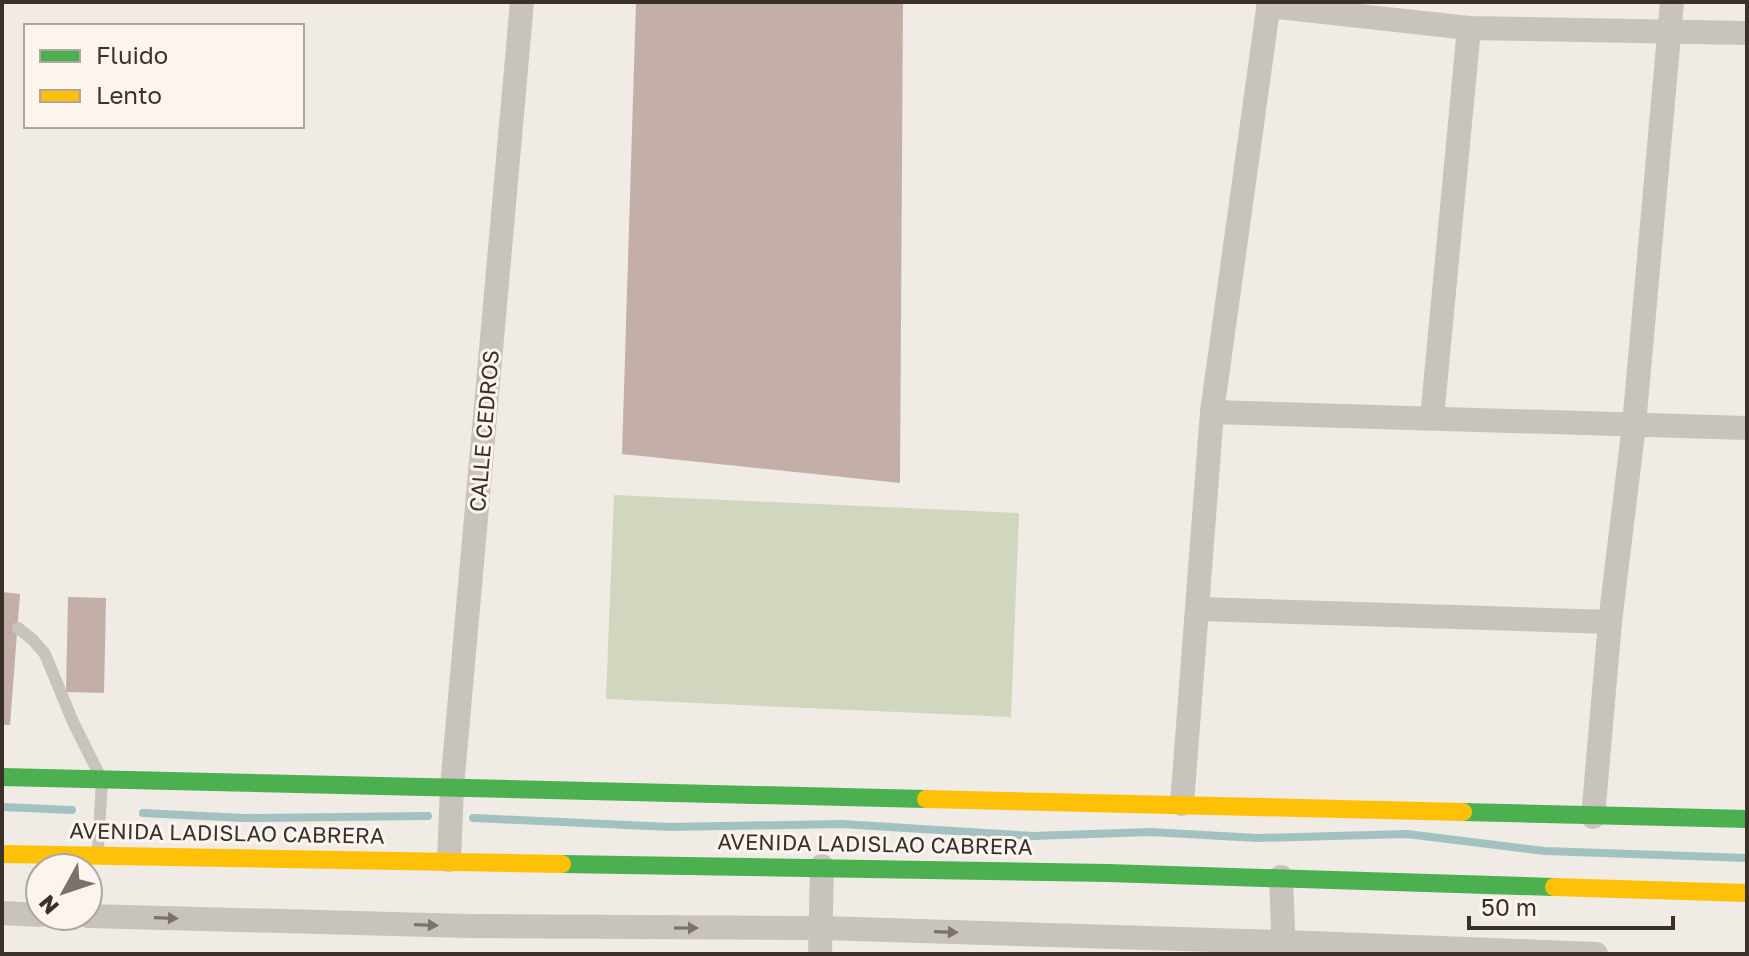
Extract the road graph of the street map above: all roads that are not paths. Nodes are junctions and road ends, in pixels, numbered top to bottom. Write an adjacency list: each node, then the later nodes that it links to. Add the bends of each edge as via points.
1 (522, 2): 16 (street, CALLE CEDROS)
2 (1672, 2): 5 (street)
3 (1268, 4): 4 (street); 7 (street)
4 (1469, 28): 5 (street); 8 (street)
5 (1669, 31): 6 (street); 9 (street)
6 (1747, 33)
7 (1212, 412): 8 (street); 11 (street)
8 (1432, 418): 9 (street)
9 (1634, 425): 10 (street); 12 (street)
10 (1747, 428)
11 (1198, 609): 12 (street); 17 (street)
12 (1610, 622): 18 (street)
13 (18, 628): 15 (lane, via 45,654)
14 (2, 777): 15 (main road)
15 (102, 780): 16 (main road); 20 (lane)
16 (452, 787): 17 (main road); 24 (street, CALLE CEDROS)
17 (1182, 804): 18 (main road)
18 (1593, 817): 19 (main road)
19 (1747, 819)
20 (98, 852)
21 (2, 854): 22 (main road, AVENIDA LADISLAO CABRERA)
22 (24, 854)
23 (104, 855): 24 (main road, AVENIDA LADISLAO CABRERA)
24 (449, 860): 25 (main road, AVENIDA LADISLAO CABRERA)
25 (822, 866): 26 (main road, AVENIDA LADISLAO CABRERA); 31 (street)
26 (1281, 877): 27 (main road, AVENIDA LADISLAO CABRERA); 32 (street)
27 (1747, 893)
28 (2, 913): 29 (street)
29 (24, 914)
30 (104, 916): 31 (street, one-way to 31)
31 (821, 928): 32 (street, one-way to 32); 33 (street)
32 (1284, 948): 34 (street)
33 (820, 954)
34 (1596, 954)

